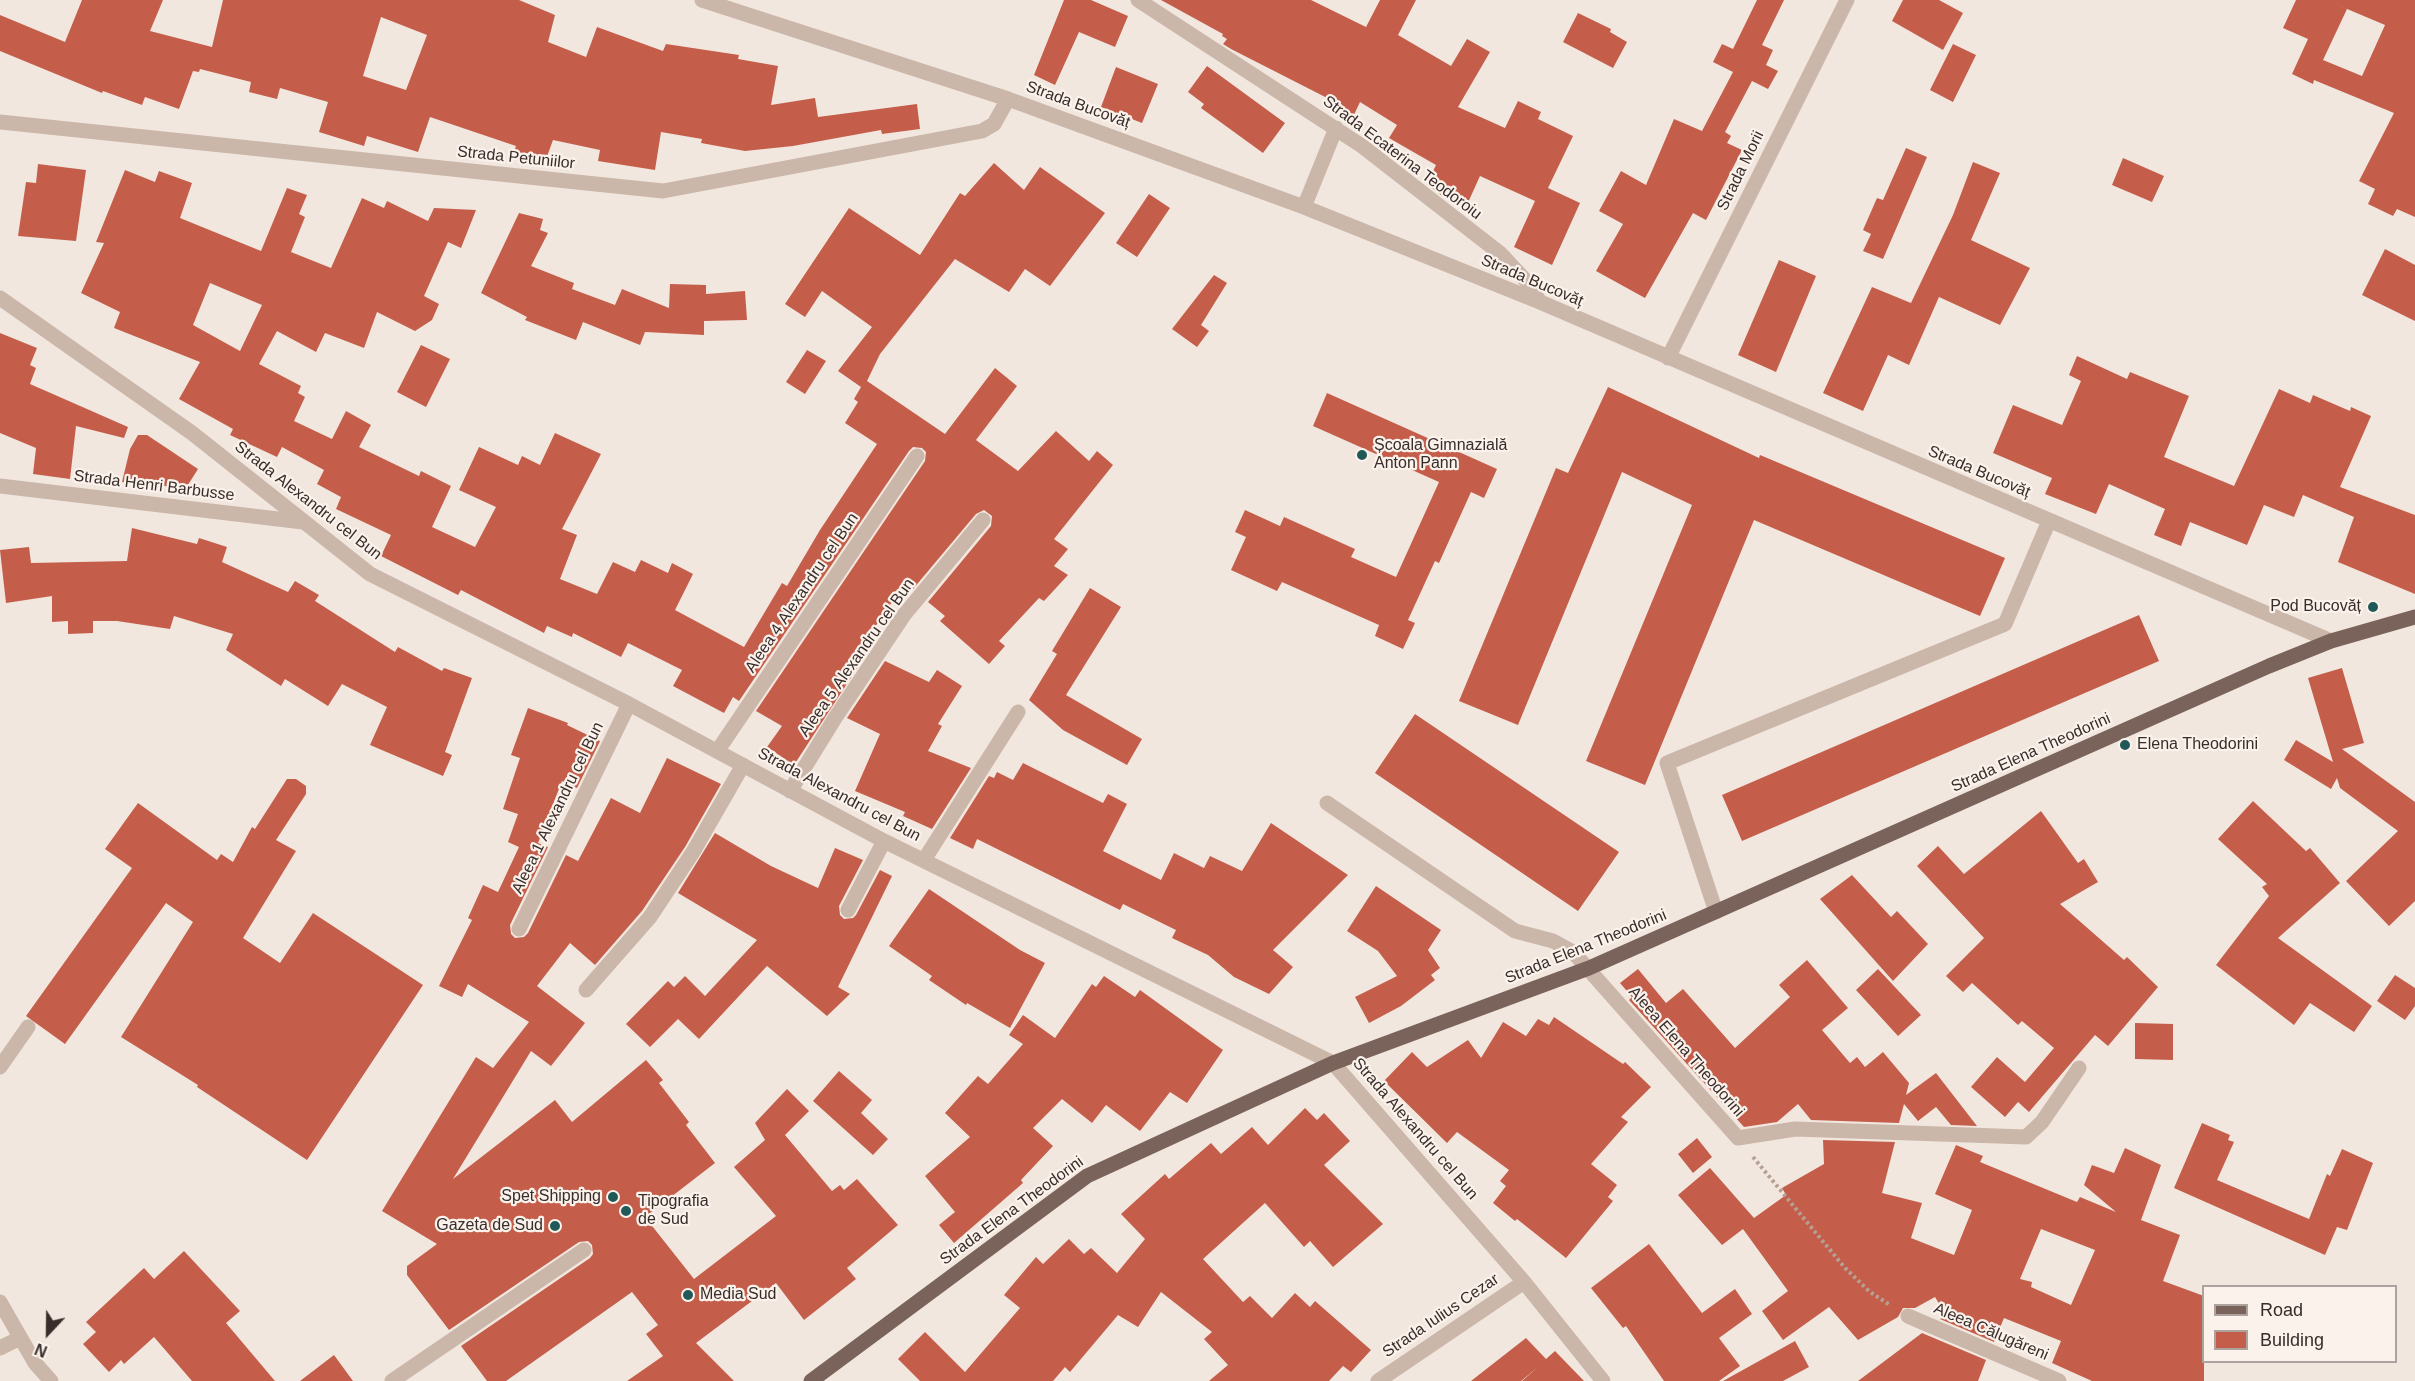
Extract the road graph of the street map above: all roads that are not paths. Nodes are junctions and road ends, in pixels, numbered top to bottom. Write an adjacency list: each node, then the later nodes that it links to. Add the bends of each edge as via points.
1 (702, 0): 4 (street, Strada Bucovăț)
2 (1138, 0): 6 (street, Strada Ecaterina Teodoroiu)
3 (1847, 0): 10 (street, Strada Morii)
4 (1008, 99): 5 (street, Strada Petuniilor, via 994,124 982,131 663,191); 7 (street, Strada Bucovăț)
5 (0, 122)
6 (1336, 128): 7 (street); 9 (street, Strada Ecaterina Teodoroiu, via 1501,254)
7 (1304, 207): 9 (street, Strada Bucovăț)
8 (0, 298): 15 (street, Strada Alexandru cel Bun, via 192,433)
9 (1540, 302): 10 (street, Strada Bucovăț)
10 (1668, 358): 14 (street, Strada Bucovăț)
11 (917, 456): 20 (street, Aleea 4 Alexandru cel Bun)
12 (0, 486): 15 (street, Strada Henri Barbusse)
13 (983, 520): 22 (street, Aleea 5 Alexandru cel Bun, via 904,615)
14 (2049, 521): 17 (street, Strada Bucovăț); 27 (street, via 2005,624 1667,762)
15 (303, 522): 18 (street, Strada Alexandru cel Bun, via 370,574)
16 (2415, 618): 17 (main road, Strada Elena Theodorini)
17 (2331, 641): 27 (main road, Strada Elena Theodorini)
18 (629, 704): 20 (street, Strada Alexandru cel Bun); 28 (street, Aleea 1 Alexandru cel Bun)
19 (1018, 712): 25 (street)
20 (718, 750): 21 (street, Strada Alexandru cel Bun)
21 (742, 765): 22 (street, Strada Alexandru cel Bun); 30 (street, via 693,852 650,917)
22 (790, 791): 24 (street, Strada Alexandru cel Bun)
23 (1327, 803): 29 (street, Aleea Elena Theodorini, via 1506,925 1565,947)
24 (884, 841): 25 (street, Strada Alexandru cel Bun); 26 (street)
25 (924, 860): 32 (street, Strada Alexandru cel Bun)
26 (848, 910)
27 (1716, 912): 29 (main road, Strada Elena Theodorini)
28 (519, 929)
29 (1589, 968): 32 (main road, Strada Elena Theodorini); 34 (street, Aleea Elena Theodorini, via 1738,1138 1795,1129 2026,1137 2042,1122)
30 (586, 990)
31 (28, 1027): 33 (street)
32 (1333, 1063): 36 (street, Strada Alexandru cel Bun); 43 (main road, Strada Elena Theodorini, via 1087,1176)
33 (0, 1067)
34 (2079, 1068)
35 (584, 1250): 42 (street)
36 (1524, 1282): 44 (street, Strada Iulius Cezar); 45 (street, Strada Alexandru cel Bun)
37 (0, 1302): 39 (street)
38 (1908, 1316): 46 (street, Aleea Călugăreni)
39 (20, 1338): 40 (street); 41 (street)
40 (0, 1348)
41 (51, 1381)
42 (392, 1381)
43 (811, 1381)
44 (1378, 1381)
45 (1603, 1381)
46 (2060, 1381)

